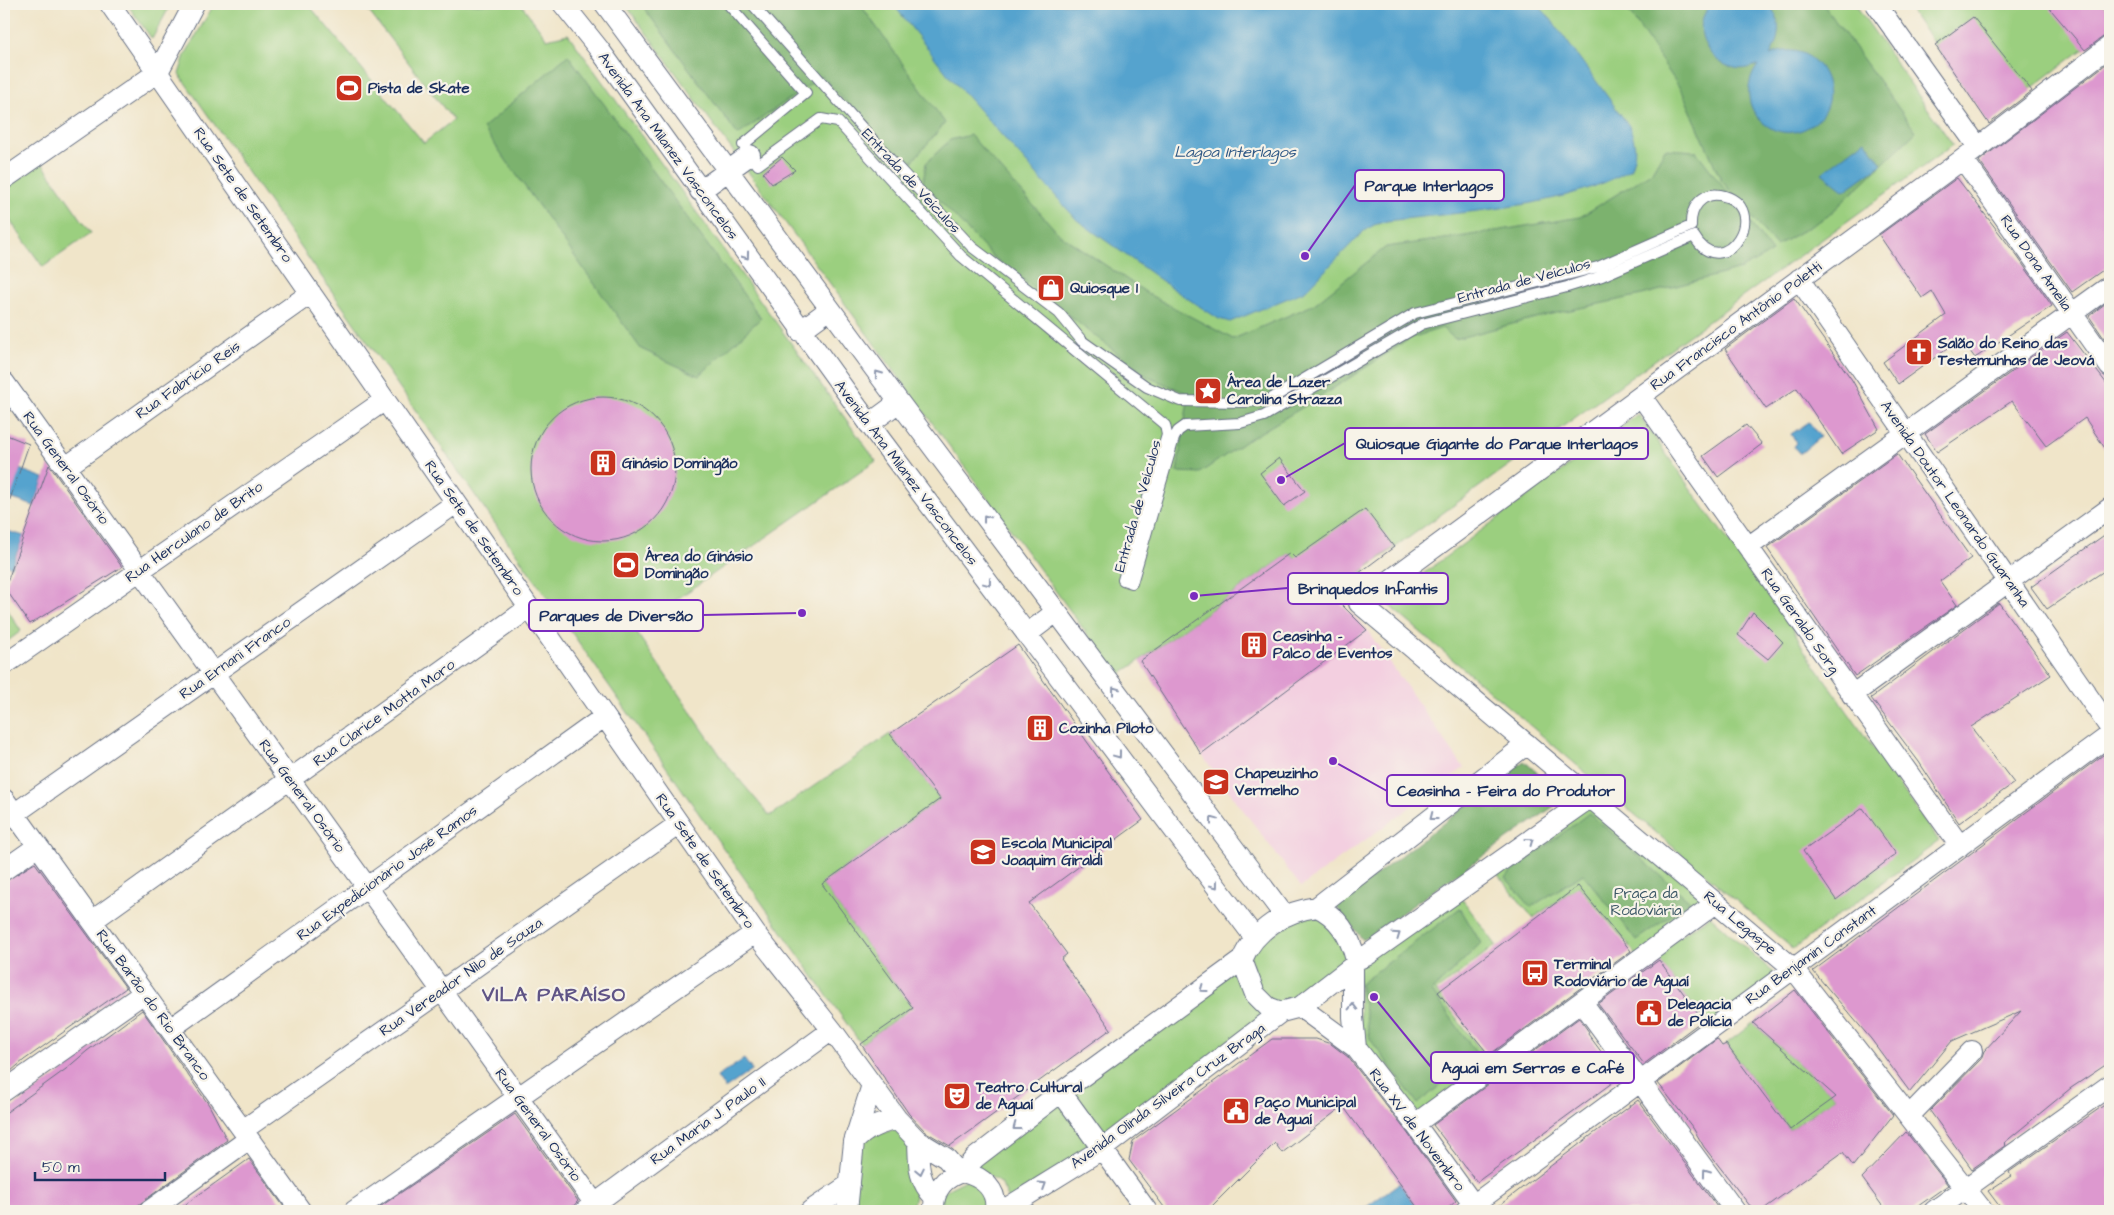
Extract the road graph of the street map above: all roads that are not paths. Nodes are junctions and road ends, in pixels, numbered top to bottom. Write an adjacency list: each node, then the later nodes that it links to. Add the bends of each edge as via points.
1 (110, 4): 9 (street, Rua Sete de Setembro)
2 (194, 4): 9 (street)
3 (563, 4): 14 (street, Avenida Ana Milanez Vasconcelos)
4 (605, 4): 12 (street)
5 (728, 4): 11 (lane, via 806,94 743,145)
6 (752, 4): 11 (lane, Entrada de Veículos, via 972,247 1059,313 1082,341 1147,387 1180,401 1269,400 1415,314 1598,267 1676,234 1691,226 1697,202 1707,196 1726,197 1735,203 1742,211 1744,225 1737,242 1728,250 1708,250 1699,245 1694,236 1602,276 1422,324 1264,416 1240,423 1185,426 1174,438 1132,583 1123,580 1168,435 1165,425 961,256 838,122 821,119 758,165)
7 (1876, 4): 10 (street, Rua Dona Amelia)
8 (2110, 46): 10 (street, Rua Francisco Antônio Poletti)
9 (158, 72): 13 (street); 17 (street, Rua Sete de Setembro)
10 (1971, 153): 15 (street, Rua Francisco Antônio Poletti); 19 (street, Rua Dona Amelia)
11 (750, 155): 12 (street)
12 (728, 170): 14 (street); 18 (street)
13 (4, 179)
14 (700, 191): 20 (street, Avenida Ana Milanez Vasconcelos, one-way to 20)
15 (1799, 280): 23 (street, Rua Francisco Antônio Poletti); 28 (street, Avenida Doutor Leonardo Guaranha)
16 (2110, 286): 19 (street)
17 (311, 293): 24 (street, Rua Sete de Setembro); 29 (street, Rua Fabrício Reis)
18 (830, 309): 20 (street); 25 (street, one-way to 18)
19 (2072, 314): 21 (street, Rua Dona Amelia); 28 (street)
20 (800, 331): 27 (street, Avenida Ana Milanez Vasconcelos)
21 (2110, 367)
22 (4, 382): 26 (street, Rua General Osório)
23 (1641, 396): 32 (street, Rua Geraldo Sorg); 35 (street, Rua Francisco Antônio Poletti)
24 (385, 400): 30 (street, Rua Sete de Setembro); 33 (street, Rua Herculano de Brito)
25 (899, 402): 27 (street); 37 (street, one-way to 25)
26 (11, 406): 29 (street, Rua General Osório)
27 (869, 424): 38 (street, Avenida Ana Milanez Vasconcelos, one-way to 38)
28 (1906, 434): 32 (street); 34 (street, Avenida Doutor Leonardo Guaranha)
29 (66, 468): 33 (street, Rua General Osório)
30 (456, 503): 36 (street, Rua Sete de Setembro); 40 (street, Rua Ernani Franco)
31 (2110, 508): 34 (street)
32 (1748, 547): 41 (street, Rua Geraldo Sorg)
33 (140, 570): 39 (street, Rua Herculano de Brito); 40 (street, Rua General Osório)
34 (2009, 582): 41 (street); 43 (street, Avenida Doutor Leonardo Guaranha)
35 (1359, 603): 45 (street, Rua Legaspe)
36 (529, 608): 42 (street, Rua Sete de Setembro); 46 (street, Rua Clarice Motta Moro)
37 (1056, 612): 38 (street); 56 (street, one-way to 37)
38 (1026, 634): 59 (street, Avenida Ana Milanez Vasconcelos, one-way to 59)
39 (4, 665)
40 (214, 674): 46 (street, Rua General Osório); 48 (street, Rua Ernani Franco)
41 (1852, 695): 51 (street, Rua Geraldo Sorg)
42 (604, 716): 49 (street, Rua Sete de Setembro); 53 (street, Rua Expedicionário José Ramos)
43 (2110, 728)
44 (2110, 735): 51 (street, Rua Benjamin Constant)
45 (1527, 744): 47 (street, Rua Legaspe); 55 (street, one-way to 55)
46 (290, 780): 53 (street, Rua General Osório); 57 (street, Rua Clarice Motta Moro)
47 (1591, 797): 54 (street, Rua Legaspe); 61 (street, one-way to 47)
48 (9, 807): 50 (street, Rua Barão do Rio Branco)
49 (679, 824): 58 (street, Rua Sete de Setembro); 63 (street, Rua Vereador Nilo de Souza)
50 (38, 846): 52 (street); 57 (street, Rua Barão do Rio Branco)
51 (1960, 846): 62 (street, Rua Benjamin Constant)
52 (4, 870)
53 (367, 887): 63 (street, Rua General Osório); 68 (street, Rua Expedicionário José Ramos)
54 (1716, 903): 62 (street, Rua Legaspe); 65 (street)
55 (1317, 907): 56 (street); 61 (street, via 1330,913 1345,932)
56 (1284, 915): 59 (street)
57 (92, 922): 64 (street, Rua Barão do Rio Branco)
58 (755, 932): 69 (street, Rua Sete de Setembro); 77 (street)
59 (1255, 938): 60 (street)
60 (1242, 960): 67 (street, via 1255,994 1268,1007); 76 (street, one-way to 76)
61 (1354, 963): 66 (street); 70 (street, one-way to 61, via 1352,1017)
62 (1794, 968): 72 (street, Rua Benjamin Constant); 78 (street, Rua Legaspe)
63 (442, 991): 77 (street, Rua General Osório); 81 (street, Rua Vereador Nilo de Souza)
64 (144, 993): 68 (street, Rua Barão do Rio Branco); 75 (street)
65 (1582, 1002): 72 (street); 80 (street)
66 (1300, 1007): 67 (street); 70 (street)
67 (1281, 1012): 84 (street, Avenida Olinda Silveira Cruz Braga)
68 (170, 1029): 81 (street, Rua Barão do Rio Branco)
69 (832, 1030): 73 (street, Rua Sete de Setembro); 89 (street, Rua Maria J. Paulo II)
70 (1356, 1048): 80 (street, Rua XV de Novembro)
71 (1972, 1051): 78 (street)
72 (1640, 1081): 90 (street, Rua Benjamin Constant); 99 (street, one-way to 72)
73 (872, 1085): 79 (street, Rua Sete de Setembro); 83 (street)
74 (2110, 1085): 87 (street)
75 (4, 1091)
76 (1061, 1092): 84 (street); 85 (street, one-way to 85)
77 (518, 1097): 89 (street, Rua General Osório); 93 (street)
78 (1909, 1116): 87 (street, Rua Legaspe)
79 (897, 1119): 82 (street, Rua Sete de Setembro); 83 (street, via 870,1128)
80 (1415, 1124): 90 (street, Rua XV de Novembro)
81 (246, 1135): 91 (street, Rua Vereador Nilo de Souza); 92 (street, Rua Barão do Rio Branco)
82 (918, 1141): 85 (street, Rua Sete de Setembro, via 946,1158); 88 (street, one-way to 88, via 919,1170)
83 (854, 1142): 86 (street)
84 (1102, 1148): 97 (street, Avenida Olinda Silveira Cruz Braga, one-way to 84); 98 (street)
85 (961, 1172): 88 (street, via 944,1181); 96 (street, Rua Sete de Setembro, via 984,1180 992,1190)
86 (850, 1184): 94 (street); 95 (street)
87 (1965, 1189): 100 (street); 101 (street, Rua Legaspe)
88 (930, 1205)
89 (593, 1209)
90 (1472, 1209)
91 (149, 1211)
92 (301, 1211)
93 (354, 1211)
94 (810, 1211)
95 (847, 1211)
96 (995, 1211)
97 (1002, 1211)
98 (1148, 1211)
99 (1735, 1211)
100 (1934, 1211)
101 (1983, 1211)

